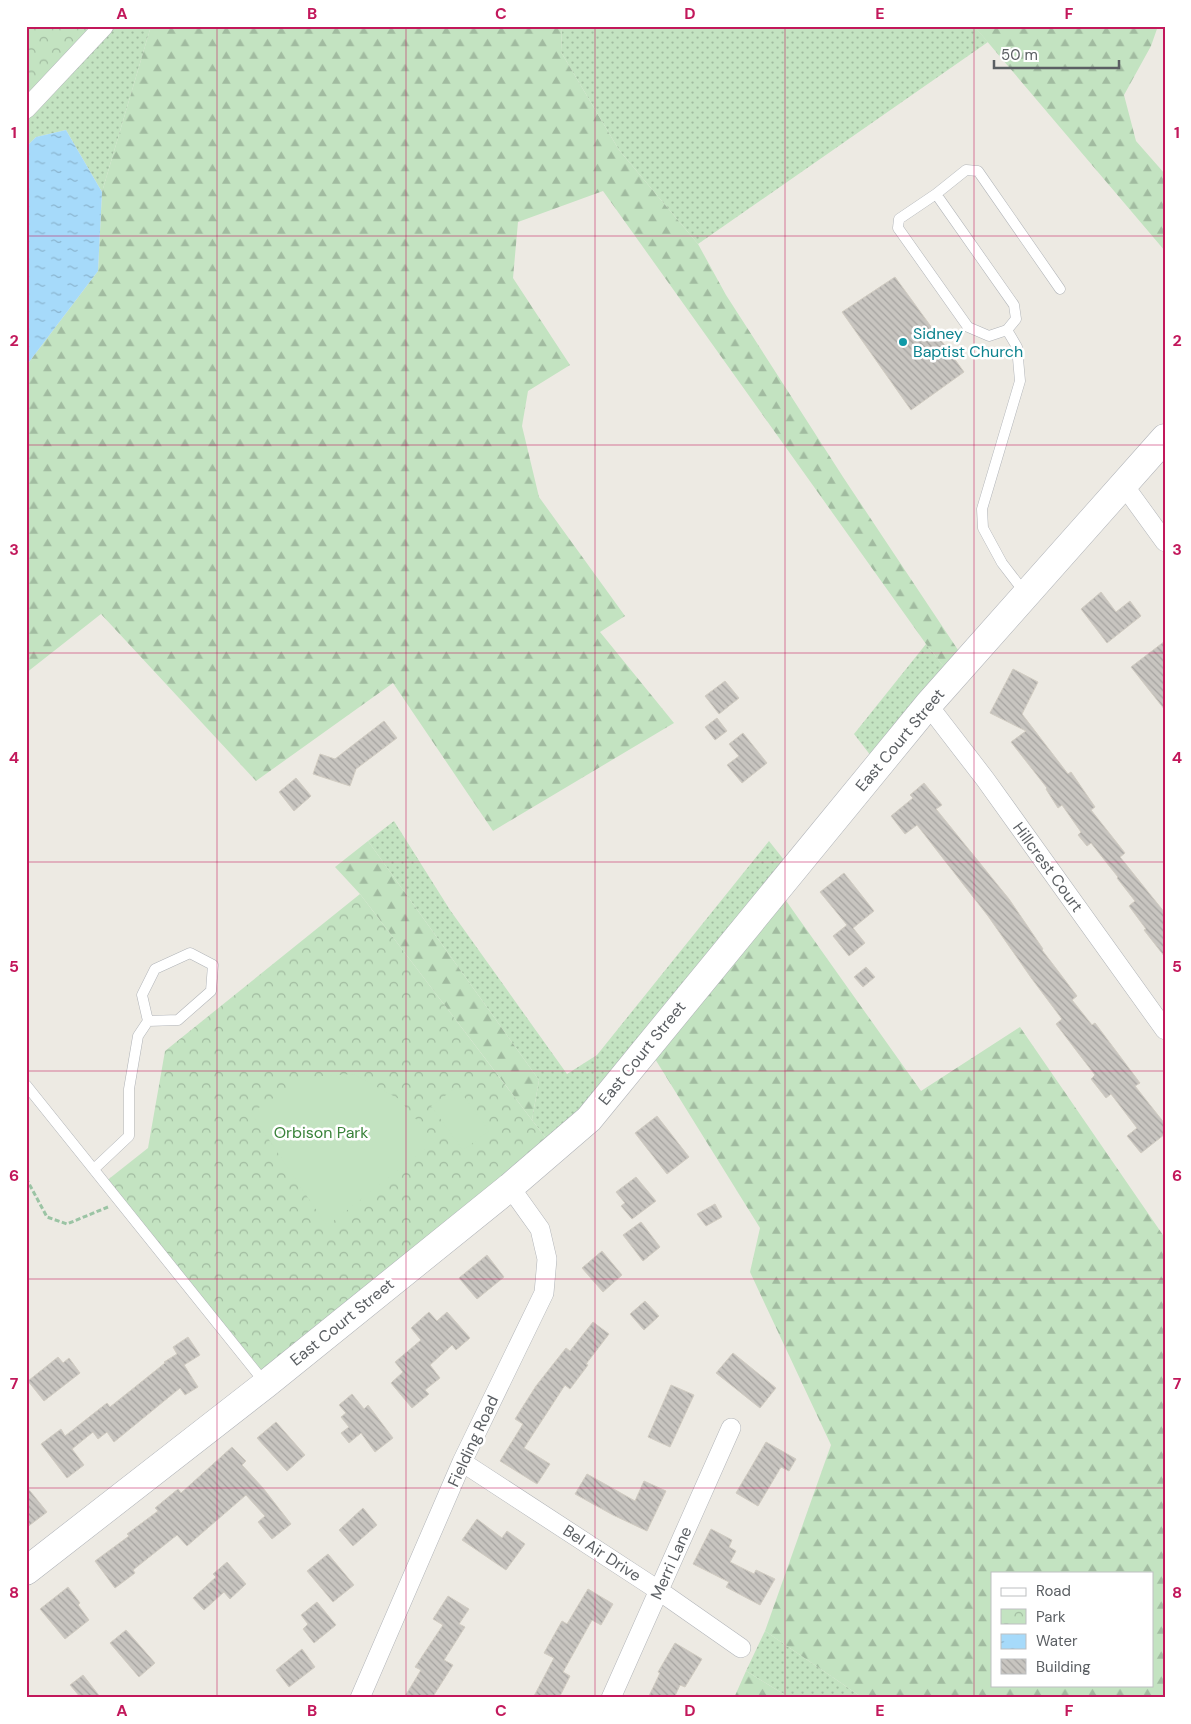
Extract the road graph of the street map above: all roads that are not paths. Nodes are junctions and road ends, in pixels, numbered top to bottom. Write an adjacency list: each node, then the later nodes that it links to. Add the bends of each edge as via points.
1 (104, 26): 2 (street)
2 (26, 109)
3 (936, 194): 4 (lane, via 966,170 978,171); 5 (lane, via 1014,305 1016,319); 5 (lane, via 899,219 898,228 968,327 989,336)
4 (1060, 289)
5 (1007, 330): 9 (lane, via 1018,347 1020,381 982,508 984,528 1002,563)
6 (1165, 438): 7 (main road, East Court Street)
7 (1123, 484): 8 (street); 9 (main road, East Court Street)
8 (1165, 542)
9 (1026, 594): 10 (main road, East Court Street)
10 (928, 705): 12 (street, Hillcrest Court); 15 (main road, East Court Street, via 589,1119)
11 (148, 1021): 11 (lane, via 178,1020 211,991 213,965 190,953 154,969 142,994); 14 (lane, via 138,1036 129,1089 130,1136)
12 (1165, 1030)
13 (26, 1085): 14 (lane)
14 (94, 1169): 16 (lane)
15 (510, 1187): 16 (main road, East Court Street); 18 (street, Fielding Road, via 540,1230 547,1259 544,1293)
16 (266, 1384): 19 (main road, East Court Street)
17 (731, 1428): 20 (street, Merri Lane)
18 (462, 1462): 20 (street, Bel Air Drive); 22 (street, Fielding Road)
19 (28, 1566)
20 (658, 1590): 21 (street, Bel Air Drive); 23 (street, Merri Lane)
21 (741, 1648)
22 (360, 1698)
23 (611, 1698)

